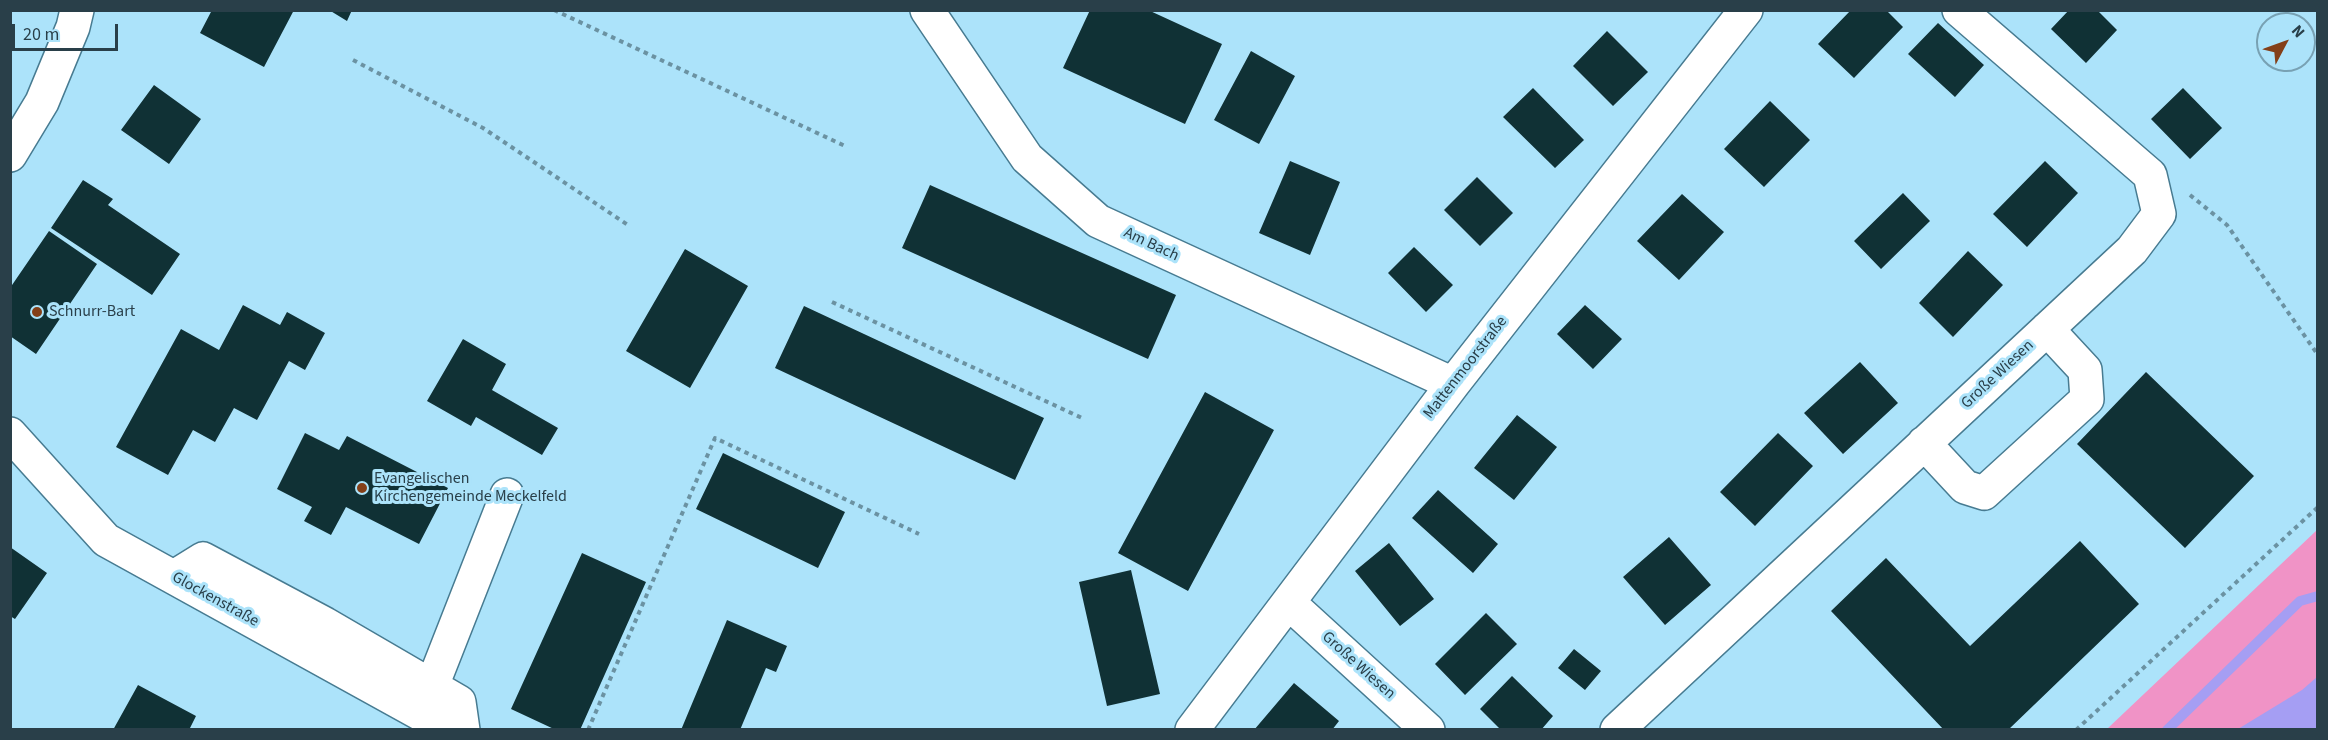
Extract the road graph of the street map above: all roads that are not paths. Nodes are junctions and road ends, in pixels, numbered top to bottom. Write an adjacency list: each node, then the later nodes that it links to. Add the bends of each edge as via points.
1 (77, 10): 5 (street, via 74,27 42,102)
2 (927, 10): 7 (street, Am Bach, via 1027,158 1098,221)
3 (1746, 10): 7 (street, Mattenmoorstraße)
4 (1959, 10): 6 (street, Große Wiesen, via 2150,175 2159,214 2132,250)
5 (10, 155)
6 (2047, 329): 9 (street, Große Wiesen); 9 (street, via 2085,370 2087,399 1984,493 1965,487)
7 (1453, 384): 12 (street, Mattenmoorstraße)
8 (10, 434): 11 (street, Glockenstraße, via 106,540)
9 (1924, 443): 18 (street, Große Wiesen)
10 (507, 495): 13 (street)
11 (174, 577): 13 (street, via 203,559); 14 (street, Glockenstraße)
12 (1289, 603): 16 (street, Mattenmoorstraße); 17 (street, Große Wiesen)
13 (432, 686): 15 (street, via 459,702)
14 (450, 729)
15 (463, 729)
16 (1192, 729)
17 (1428, 729)
18 (1617, 729)

